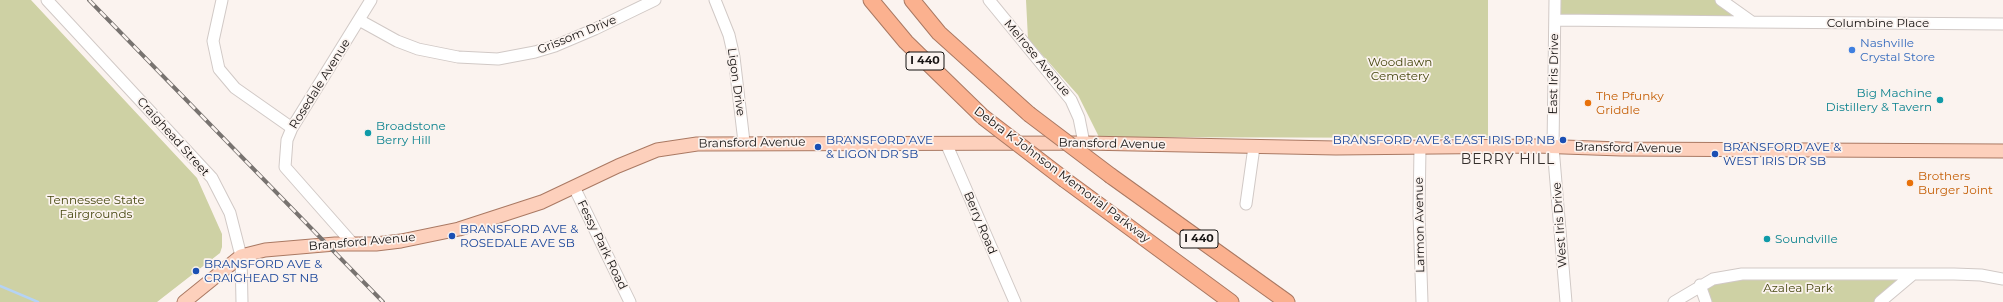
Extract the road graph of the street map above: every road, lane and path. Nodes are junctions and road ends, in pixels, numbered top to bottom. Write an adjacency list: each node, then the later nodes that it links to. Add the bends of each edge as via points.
1 (47, 0): 26 (street, Craighead Street, via 212,178 230,214)
2 (222, 0): 15 (street, via 213,41 218,68 234,88)
3 (371, 0): 11 (street, Rosedale Avenue)
4 (655, 0): 11 (street, Grissom Drive, via 555,46 498,59 458,57 418,49)
5 (714, 0): 16 (street, Ligon Drive, via 729,35 734,57)
6 (871, 0): 34 (highway, Debra K Johnson Memorial Parkway / I 440, bridge, via 906,42 983,117)
7 (912, 0): 35 (highway, I 440, bridge, via 939,32 1029,114)
8 (989, 0): 18 (street, Melrose Avenue, via 1072,100)
9 (1555, 0): 12 (street, East Iris Drive)
10 (1721, 0): 13 (street)
11 (359, 20): 15 (street, Rosedale Avenue)
12 (1555, 20): 13 (street, Columbine Place); 20 (street, East Iris Drive)
13 (1752, 22): 14 (street, Columbine Place)
14 (2003, 24)
15 (292, 128): 25 (street, Rosedale Avenue, via 287,140 285,167)
16 (744, 142): 17 (main road, Bransford Avenue); 23 (main road, Bransford Avenue, via 697,144 657,150)
17 (946, 143): 18 (main road, Bransford Avenue); 33 (street, Berry Road)
18 (1084, 143): 19 (main road, Bransford Avenue)
19 (1254, 147): 21 (main road, Bransford Avenue); 24 (street)
20 (1553, 147): 21 (main road, Bransford Avenue); 22 (main road, Bransford Avenue); 37 (street, West Iris Drive)
21 (1420, 148): 36 (street, Larmon Avenue)
22 (2003, 150)
23 (574, 187): 25 (main road, Bransford Avenue, via 542,202 459,229 401,241); 32 (street, Fessy Park Road)
24 (1246, 204)
25 (353, 244): 26 (main road, Bransford Avenue, via 265,250)
26 (241, 256): 30 (main road, Bransford Avenue); 31 (street, Craighead Street)
27 (1912, 275): 28 (street, via 1980,274); 29 (street, via 1761,272 1727,275); 40 (street)
28 (2003, 279)
29 (1700, 285): 38 (street); 39 (street)
30 (184, 302)
31 (242, 302)
32 (630, 302)
33 (1015, 302)
34 (1231, 302)
35 (1287, 302)
36 (1422, 302)
37 (1566, 302)
38 (1674, 302)
39 (1706, 302)
40 (1880, 302)

